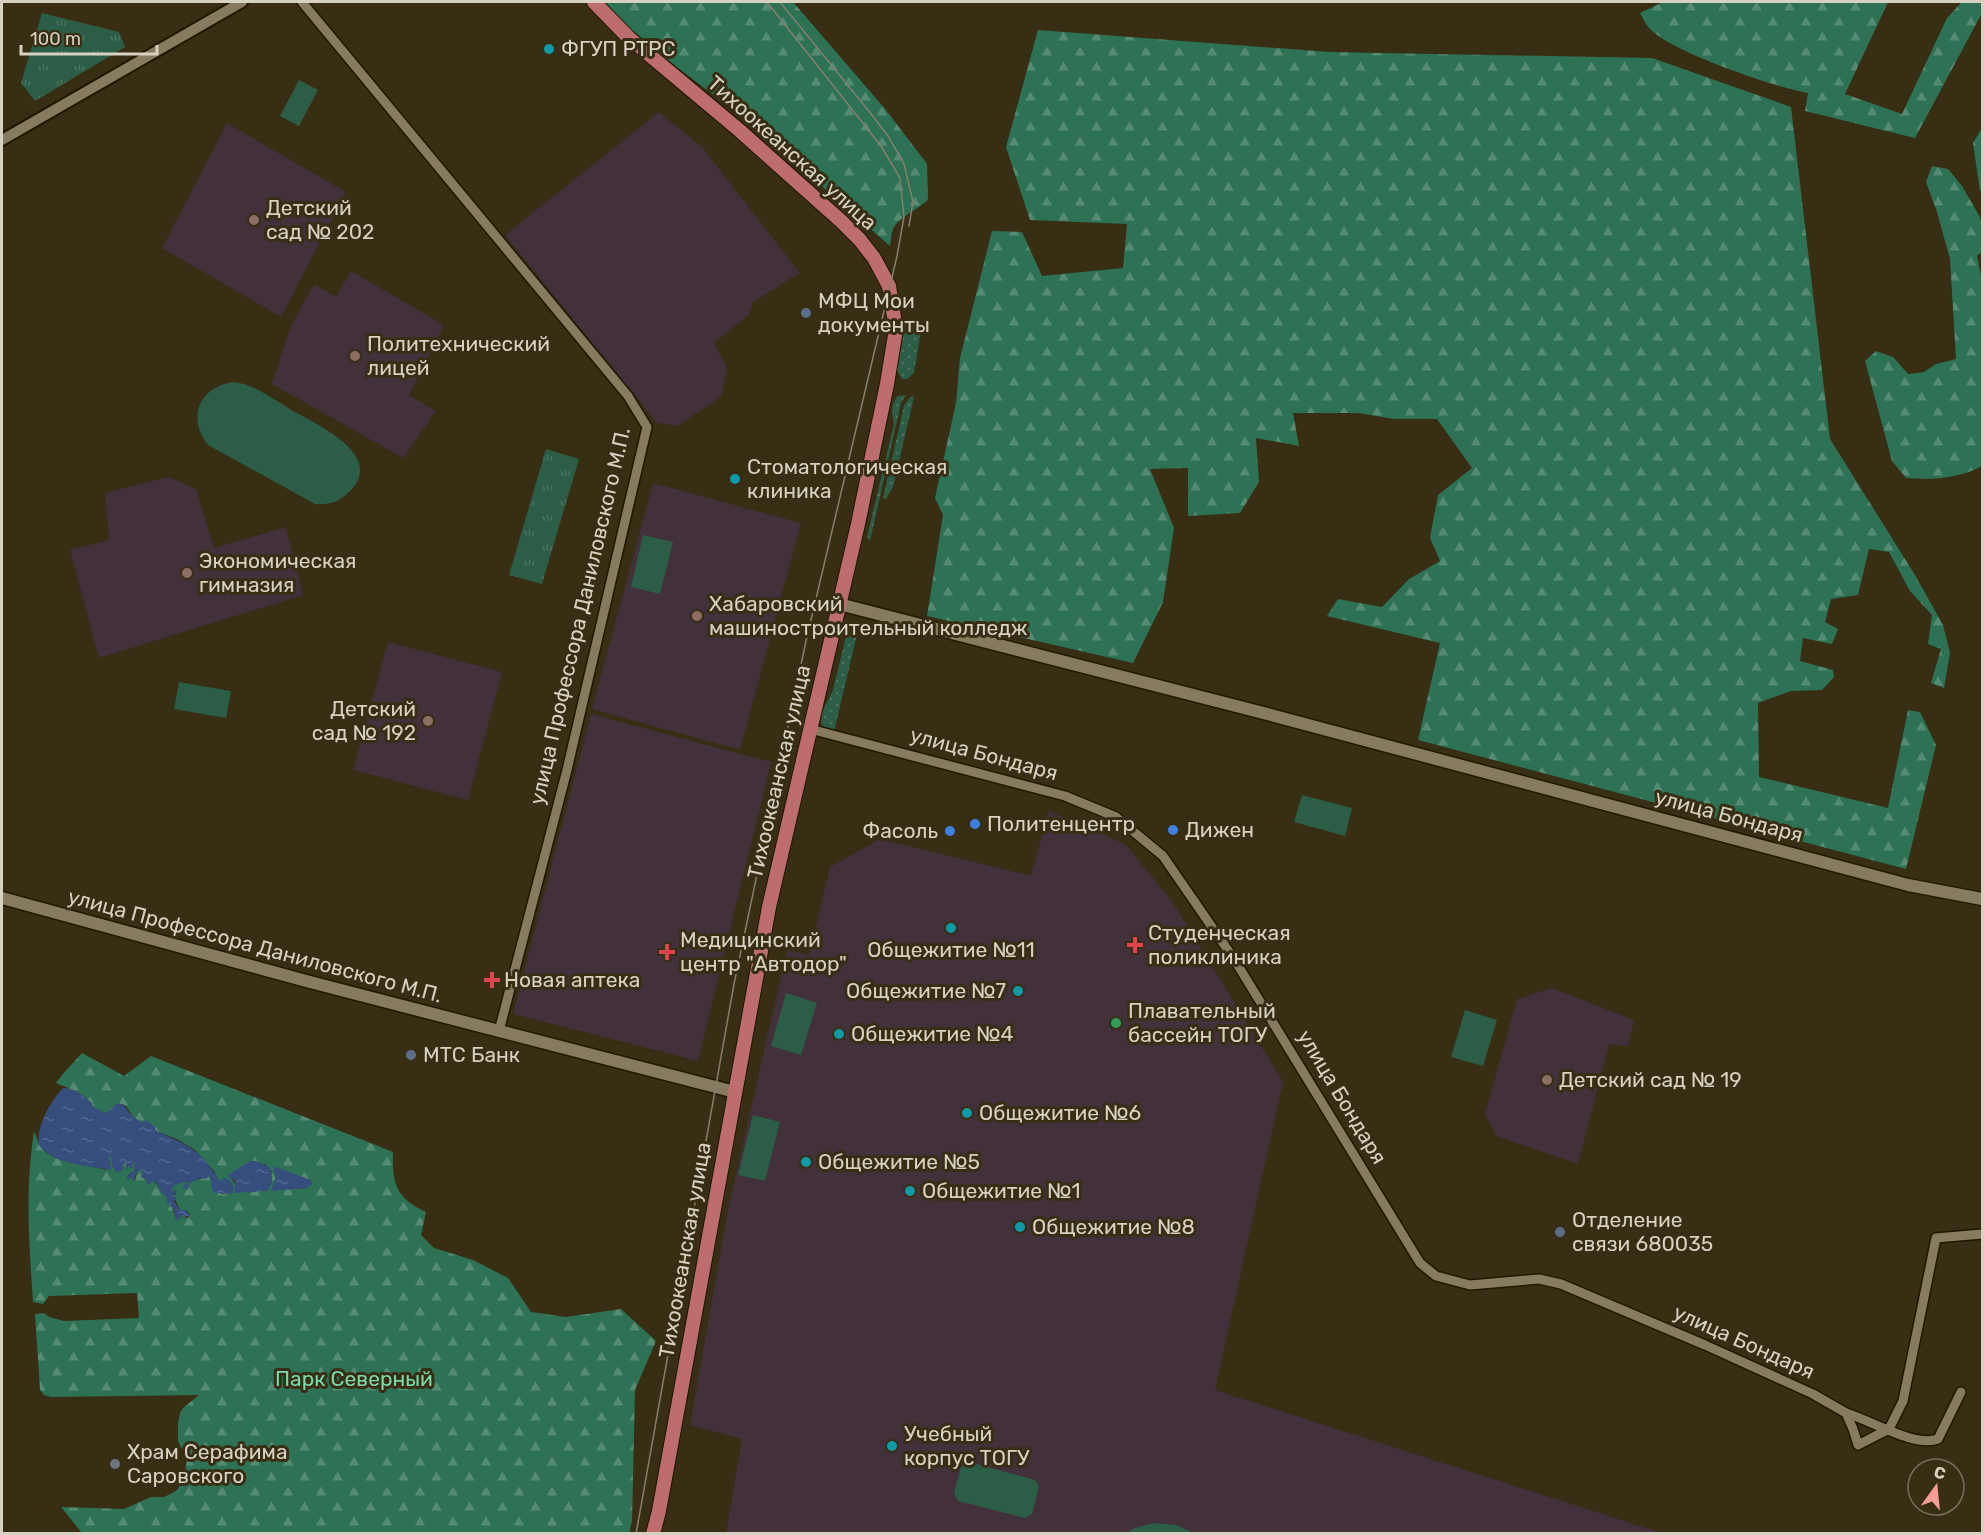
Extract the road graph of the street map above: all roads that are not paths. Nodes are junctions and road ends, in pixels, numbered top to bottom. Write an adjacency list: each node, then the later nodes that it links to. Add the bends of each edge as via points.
1 (242, 2): 4 (street)
2 (302, 2): 9 (street, улица Профессора Даниловского М.П., via 628,396 647,427 566,777)
3 (594, 2): 5 (main road, Тихоокеанская улица, via 628,37 841,221 874,258 889,286 896,316 894,346)
4 (2, 140)
5 (839, 604): 6 (main road, Тихоокеанская улица); 8 (main road, улица Бондаря, via 1908,885)
6 (810, 729): 10 (main road, Тихоокеанская улица, via 769,907); 13 (street, улица Бондаря, via 1065,796 1116,817 1163,856 1234,959 1420,1263 1436,1276 1470,1285 1539,1279 1561,1284 1768,1373)
7 (2, 898): 9 (main road, улица Профессора Даниловского М.П.)
8 (1983, 899)
9 (499, 1031): 10 (main road, улица Профессора Даниловского М.П.)
10 (735, 1092): 15 (main road, Тихоокеанская улица)
11 (1983, 1234): 14 (street, via 1936,1238 1903,1401)
12 (1961, 1392): 14 (street, улица Бондаря, via 1938,1439 1916,1440)
13 (1846, 1413): 14 (street, улица Бондаря); 14 (street, via 1858,1445)
14 (1889, 1429)
15 (653, 1533)

